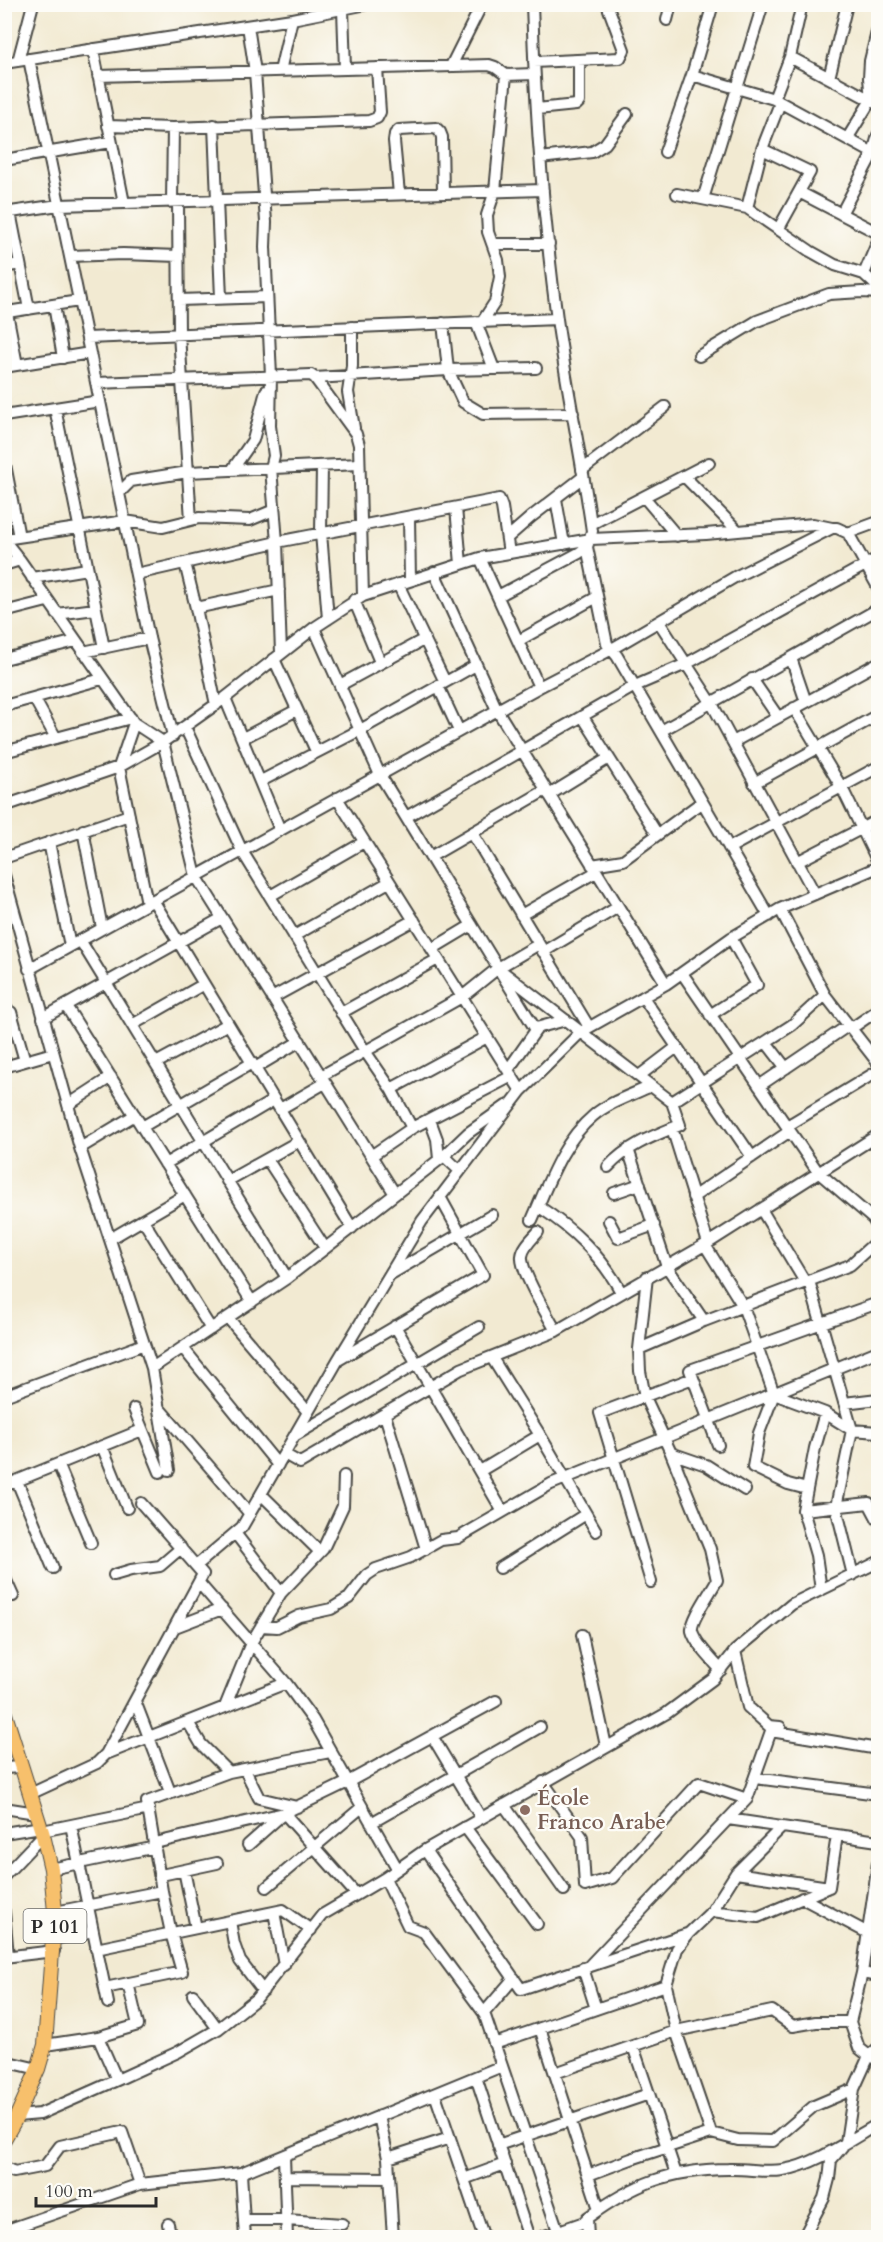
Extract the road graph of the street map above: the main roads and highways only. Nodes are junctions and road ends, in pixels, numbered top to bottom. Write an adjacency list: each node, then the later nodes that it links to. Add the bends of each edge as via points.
1 (4, 1711): 2 (main road, P 101)
2 (10, 1743): 3 (main road, P 101, via 22,1767 42,1831 56,1912 45,2044 38,2069)
3 (4, 2139)

